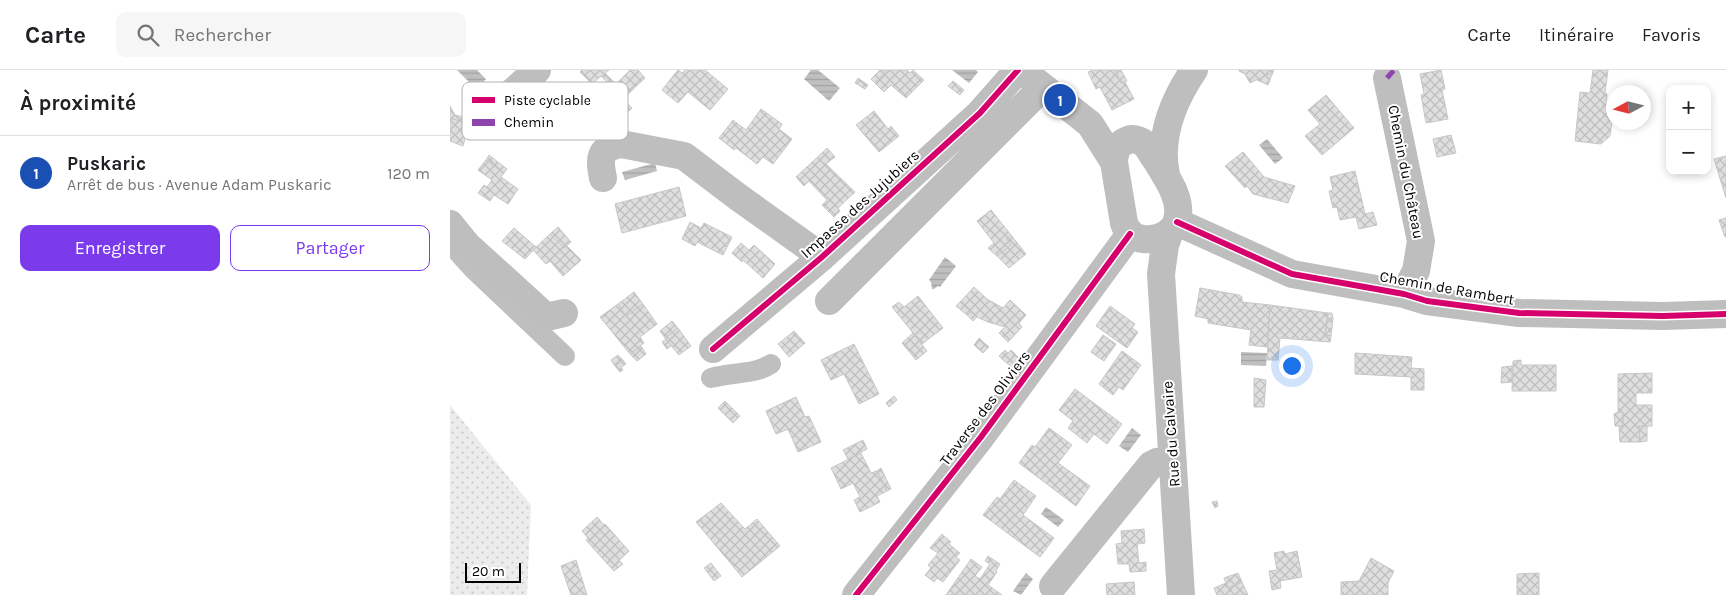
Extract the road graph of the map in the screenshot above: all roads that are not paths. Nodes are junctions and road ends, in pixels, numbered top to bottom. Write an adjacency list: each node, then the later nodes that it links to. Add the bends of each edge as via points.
1 (537, 70): 5 (street)
2 (1020, 70): 6 (street); 16 (street, Impasse des Jujubiers, via 980,113)
3 (1194, 70): 8 (street, via 1176,100)
4 (1387, 78): 18 (street, Chemin du Château, via 1421,241 1416,271)
5 (524, 82)
6 (1043, 87): 7 (street); 19 (street)
7 (1090, 124): 9 (street); 10 (street)
8 (1167, 124): 9 (street, via 1154,136); 11 (street)
9 (1133, 139): 10 (street, via 1119,145); 11 (street, via 1147,147)
10 (1114, 162): 15 (street, Rue du Calvaire, via 1124,223 1126,230)
11 (1166, 176): 14 (street, Rue du Calvaire, via 1177,204)
12 (603, 178): 16 (street, Impasse des Jujubiers, via 600,158 612,146 621,144 684,156)
13 (450, 224): 20 (street, via 467,244 543,314 551,316)
14 (1174, 227): 15 (street, via 1155,239); 17 (street, Rue du Calvaire, via 1165,246); 18 (street, Chemin de Rambert, via 1203,232 1292,274)
15 (1134, 236): 17 (street, Rue du Calvaire, via 1148,249); 25 (street, Traverse des Oliviers)
16 (822, 257): 22 (street, Impasse des Jujubiers)
17 (1161, 274): 23 (street, Rue du Calvaire)
18 (1404, 294): 21 (street, Chemin de Rambert, via 1427,301 1519,313)
19 (829, 301)
20 (564, 312)
21 (1726, 314)
22 (713, 350)
23 (1172, 460): 24 (street, via 1152,466); 26 (street, Rue du Calvaire)
24 (1053, 586)
25 (856, 595)
26 (1181, 595)

